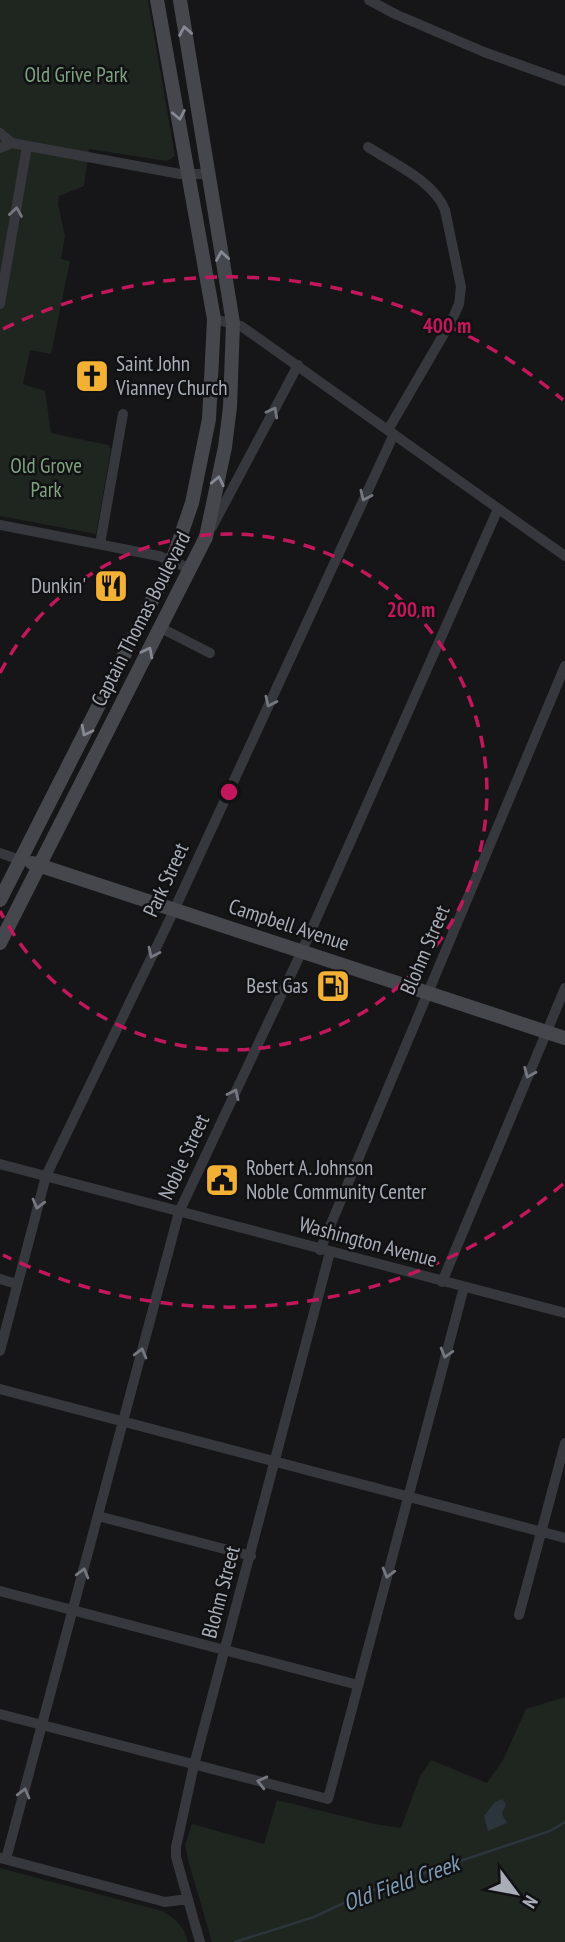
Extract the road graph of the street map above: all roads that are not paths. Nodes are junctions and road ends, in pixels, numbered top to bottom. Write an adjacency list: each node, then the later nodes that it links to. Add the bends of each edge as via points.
1 (157, 0): 10 (main road, Captain Thomas Boulevard, one-way to 10)
2 (180, 0): 11 (main road, Captain Thomas Boulevard, one-way to 2)
3 (369, 0): 4 (street, via 484,52)
4 (565, 81)
5 (0, 133): 6 (street)
6 (12, 143): 7 (street); 9 (street)
7 (27, 146): 10 (street); 12 (street, one-way to 7)
8 (368, 147): 17 (street, Park Street, via 441,198 461,287 452,320)
9 (0, 148)
10 (190, 174): 11 (street); 13 (main road, Captain Thomas Boulevard)
11 (209, 174): 14 (main road, Captain Thomas Boulevard, one-way to 11)
12 (0, 304)
13 (214, 319): 14 (street); 23 (main road, Captain Thomas Boulevard, via 209,419 192,503)
14 (233, 324): 15 (street); 20 (main road, Captain Thomas Boulevard, one-way to 14, via 225,447)
15 (298, 365): 17 (street); 20 (street, one-way to 15)
16 (123, 414): 21 (street)
17 (391, 432): 18 (street); 32 (street, Park Street, one-way to 32)
18 (498, 509): 22 (street); 34 (street, Noble Street)
19 (0, 525): 21 (street)
20 (206, 537): 24 (main road, Captain Thomas Boulevard)
21 (100, 544): 23 (street)
22 (565, 556)
23 (172, 561): 24 (street); 29 (main road, Captain Thomas Boulevard, one-way to 29)
24 (191, 569): 25 (main road, Captain Thomas Boulevard)
25 (161, 628): 26 (street); 30 (main road, Captain Thomas Boulevard, one-way to 25)
26 (210, 653)
27 (565, 666): 36 (street, Blohm Street)
28 (0, 853): 29 (street, Campbell Avenue)
29 (20, 860): 30 (main road, Campbell Avenue); 31 (main road, Captain Thomas Boulevard)
30 (39, 866): 32 (main road, Campbell Avenue); 33 (main road, Captain Thomas Boulevard)
31 (0, 900)
32 (174, 910): 34 (main road, Campbell Avenue); 40 (street, Park Street, one-way to 40)
33 (0, 943)
34 (302, 951): 36 (main road, Campbell Avenue); 41 (street, Noble Street, one-way to 34)
35 (565, 988): 37 (street)
36 (428, 993): 37 (main road, Campbell Avenue); 42 (street, Blohm Street)
37 (547, 1032): 38 (main road, Campbell Avenue); 44 (street, one-way to 44)
38 (565, 1038)
39 (0, 1164): 40 (street, Washington Avenue)
40 (46, 1176): 41 (street, Washington Avenue); 45 (street, Park Street, one-way to 45)
41 (179, 1212): 42 (street, Washington Avenue); 50 (street, Noble Street, one-way to 41)
42 (325, 1251): 44 (street, Washington Avenue); 52 (street, Blohm Street)
43 (0, 1279): 45 (street)
44 (443, 1282): 46 (street, Washington Avenue)
45 (18, 1284): 48 (street, Park Street)
46 (464, 1287): 47 (street, Washington Avenue); 53 (street, one-way to 53)
47 (565, 1313)
48 (0, 1352)
49 (0, 1389): 50 (street)
50 (123, 1421): 52 (street); 54 (street, Noble Street)
51 (565, 1443): 55 (street)
52 (274, 1462): 53 (street); 57 (street, Blohm Street)
53 (409, 1496): 55 (street); 62 (street, one-way to 62)
54 (98, 1516): 57 (street); 59 (street, Noble Street, one-way to 54)
55 (540, 1531): 56 (street); 60 (street)
56 (565, 1538)
57 (251, 1556): 61 (street, Blohm Street)
58 (0, 1591): 59 (street)
59 (72, 1611): 61 (street); 64 (street, Noble Street)
60 (519, 1615)
61 (226, 1650): 62 (street); 65 (street, Blohm Street)
62 (358, 1685): 65 (street, one-way to 65, via 328,1799)
63 (0, 1714): 64 (street)
64 (43, 1725): 65 (street); 66 (street, Noble Street, one-way to 64)
65 (194, 1765): 67 (street, Blohm Street, via 176,1847)
66 (3, 1858): 67 (street, via 164,1902)
67 (188, 1899): 68 (street, Blohm Street)
68 (201, 1942)

